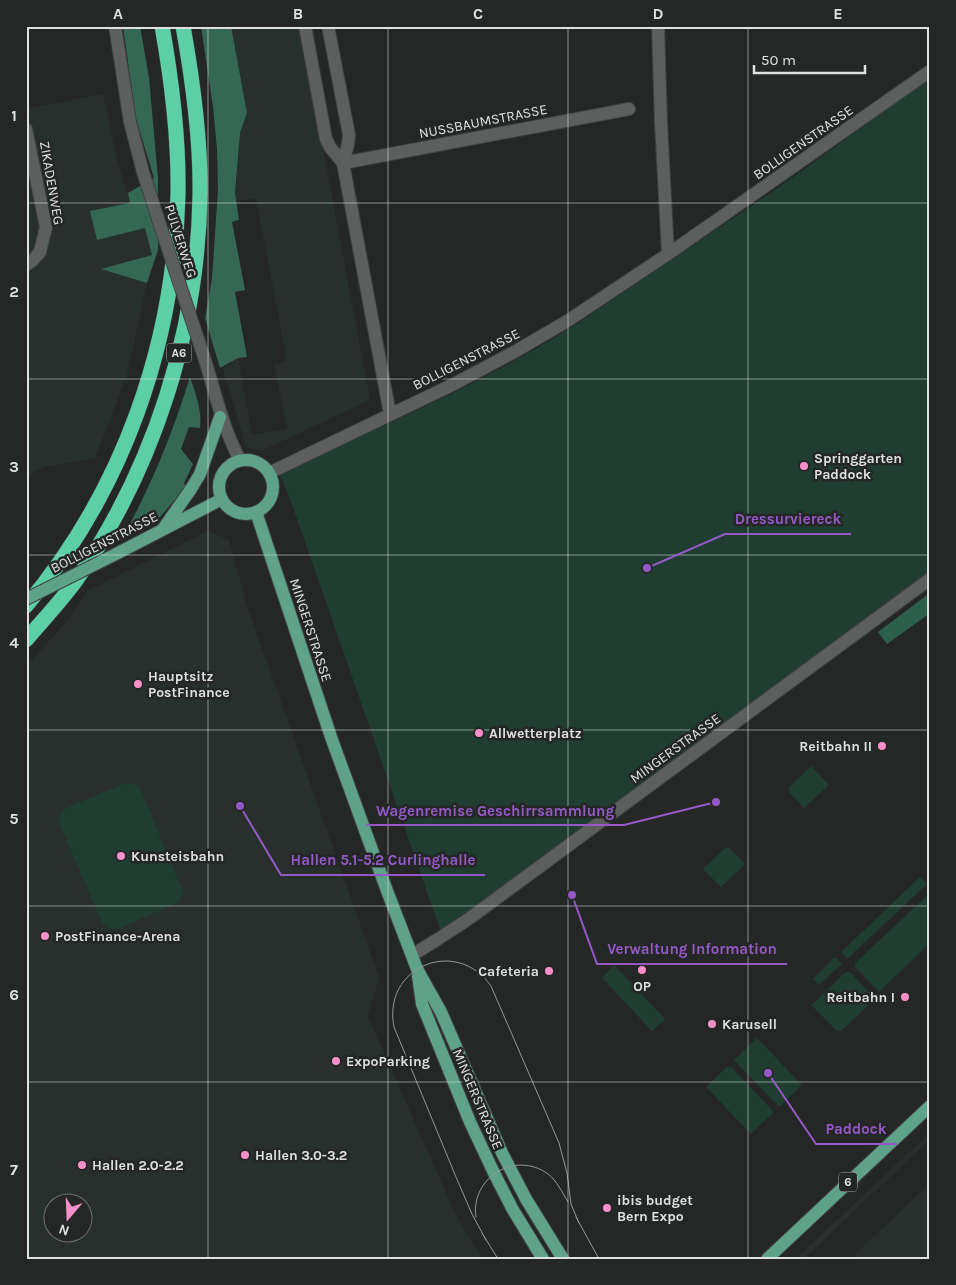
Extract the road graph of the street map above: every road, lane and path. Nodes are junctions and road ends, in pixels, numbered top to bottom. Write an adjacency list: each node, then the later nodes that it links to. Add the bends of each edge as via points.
1 (115, 26): 14 (street, PULVERWEG, bridge, via 140,165 214,387)
2 (162, 26): 22 (highway, A6, via 175,116 178,195 172,268 162,326 145,391 116,464 78,535)
3 (183, 26): 23 (highway, A6, via 196,116 200,196 194,277 178,358 153,435 118,510 76,581)
4 (305, 26): 10 (street, via 326,139)
5 (328, 26): 10 (street, via 349,135)
6 (658, 26): 11 (street)
7 (930, 70): 11 (street, BOLLIGENSTRASSE)
8 (629, 109): 10 (street, NUSSBAUMSTRASSE)
9 (26, 129): 12 (street, ZIKADENWEG, via 46,228 40,252)
10 (342, 163): 13 (street)
11 (668, 254): 13 (street, BOLLIGENSTRASSE, via 570,320 454,384)
12 (26, 265)
13 (390, 414): 16 (street, BOLLIGENSTRASSE)
14 (220, 417): 15 (street, PULVERWEG); 19 (main road, via 200,474)
15 (240, 460): 16 (main road, via 258,463); 17 (main road, via 228,466 221,476 219,488)
16 (269, 473): 18 (main road, via 271,496)
17 (222, 499): 18 (main road, via 234,511); 19 (main road, BOLLIGENSTRASSE)
18 (256, 512): 24 (main road, MINGERSTRASSE, via 331,737)
19 (164, 529): 21 (main road, BOLLIGENSTRASSE, bridge)
20 (930, 579): 24 (street, MINGERSTRASSE, via 470,918)
21 (26, 599)
22 (26, 606)
23 (26, 640)
24 (412, 955): 25 (main road, MINGERSTRASSE)
25 (417, 969): 27 (main road, MINGERSTRASSE, via 422,1004 455,1086 494,1173); 30 (main road, MINGERSTRASSE, via 441,1012 502,1153)
26 (930, 1106): 31 (main road, 6)
27 (528, 1235): 28 (main road); 29 (main road)
28 (534, 1259)
29 (543, 1259)
30 (563, 1259)
31 (767, 1259)

